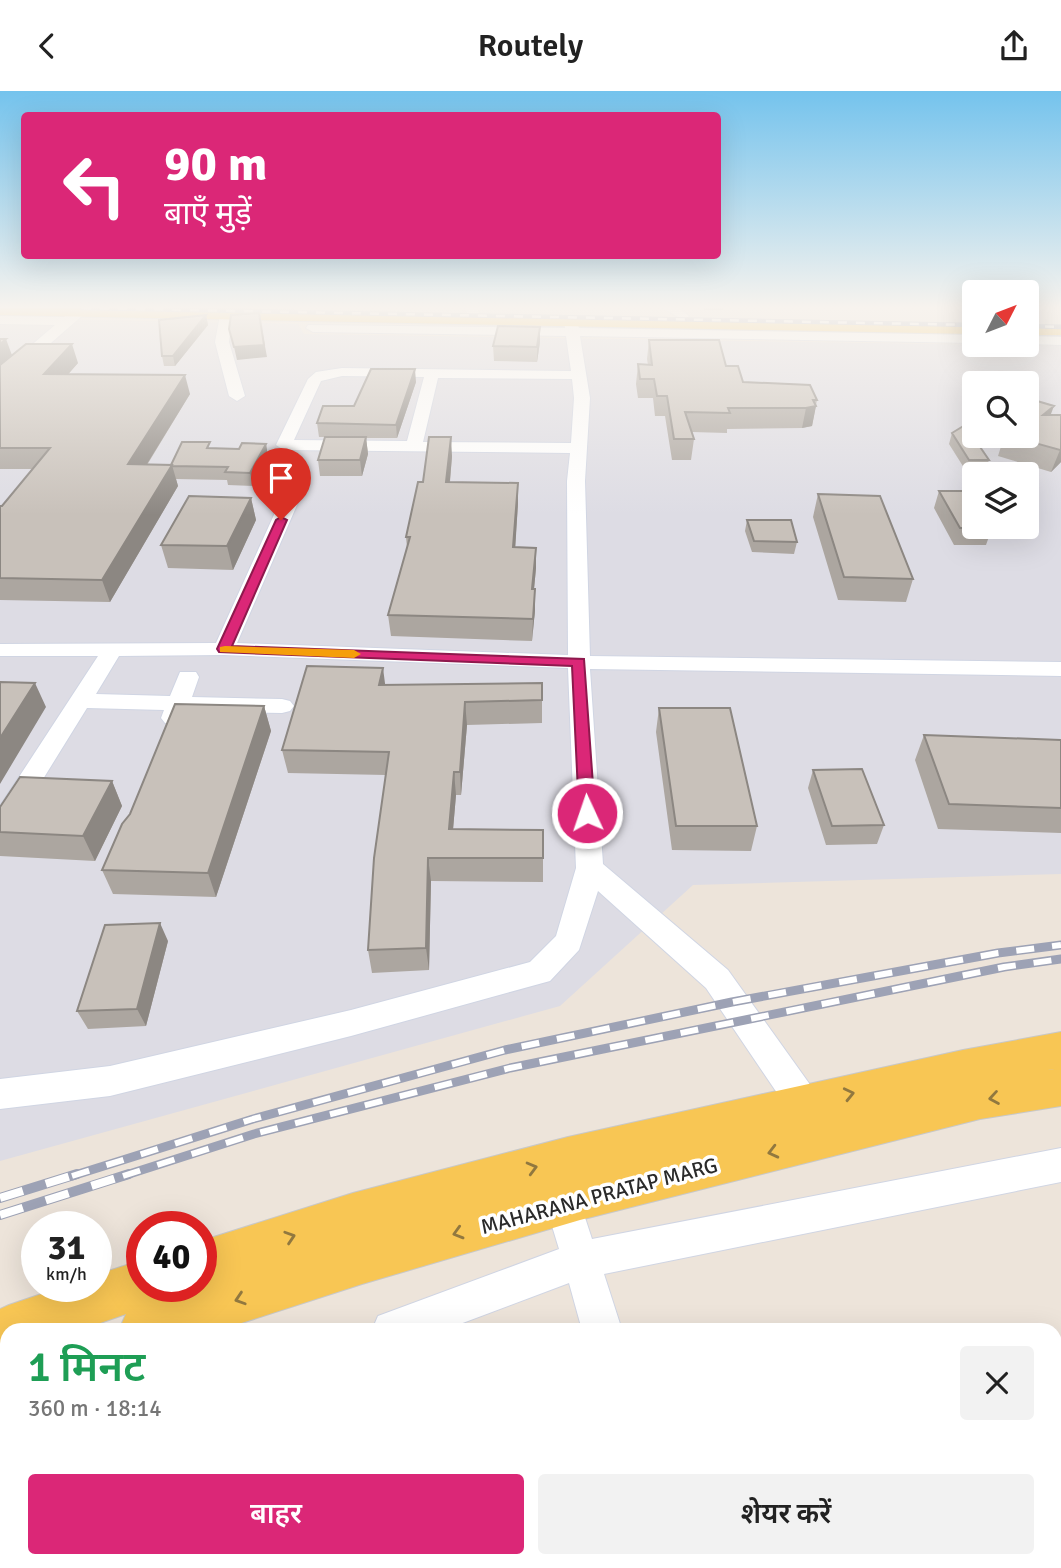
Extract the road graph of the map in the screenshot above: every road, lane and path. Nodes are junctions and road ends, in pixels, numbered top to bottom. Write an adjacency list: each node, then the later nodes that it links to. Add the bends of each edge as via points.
1 (232, 377): 5 (street)
2 (318, 377): 6 (lane, via 284,445)
3 (431, 377): 6 (street)
4 (578, 377): 7 (street)
5 (237, 396)
6 (414, 446): 7 (lane)
7 (580, 448): 12 (street, via 576,481)
8 (301, 475): 9 (street)
9 (224, 649): 11 (street); 12 (street)
10 (0, 650): 11 (street)
11 (111, 652): 15 (street)
12 (579, 662): 13 (street); 20 (street)
13 (1061, 669)
14 (188, 677): 16 (street)
15 (79, 701): 16 (street); 19 (street)
16 (179, 704): 17 (street); 18 (street)
17 (282, 706)
18 (164, 740)
19 (0, 827)
20 (590, 868): 23 (street, via 569,942 539,972 110,1081); 24 (street, via 717,979)
21 (1061, 1049): 24 (main road, one-way to 21)
22 (1061, 1087): 26 (main road, MAHARANA PRATAP MARG, one-way to 26, via 980,1100)
23 (0, 1094)
24 (804, 1104): 27 (main road, one-way to 24, via 353,1216 568,1158)
25 (1061, 1165): 28 (street)
26 (562, 1203): 28 (street); 31 (main road, MAHARANA PRATAP MARG, one-way to 31)
27 (217, 1260)
28 (580, 1260): 32 (street); 33 (street)
29 (126, 1289): 30 (main road)
30 (28, 1323)
31 (166, 1323)
32 (411, 1323)
33 (600, 1323)

